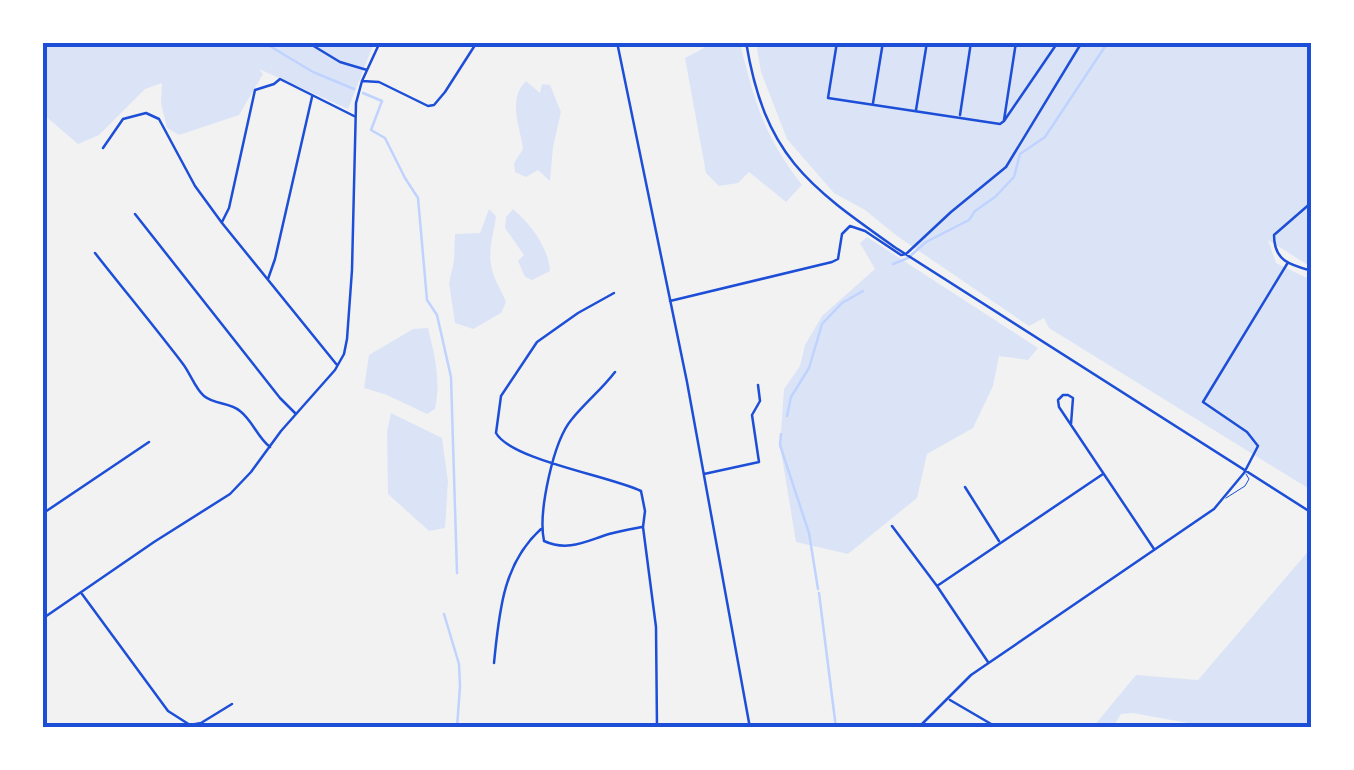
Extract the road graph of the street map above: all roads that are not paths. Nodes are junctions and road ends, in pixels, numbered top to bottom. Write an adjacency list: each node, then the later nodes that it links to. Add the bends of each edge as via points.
1 (306, 42): 13 (street)
2 (380, 42): 13 (street)
3 (476, 42): 14 (street, via 434,105)
4 (617, 42): 30 (street)
5 (746, 42): 39 (street, via 776,140 830,200)
6 (838, 42): 16 (street, via 828,98)
7 (883, 42): 16 (street)
8 (927, 42): 17 (street)
9 (971, 42): 19 (street)
10 (1016, 42): 20 (street)
11 (1058, 42): 20 (street)
12 (1082, 42): 30 (street, via 1006,167 906,254 850,226 832,262)
13 (367, 70): 14 (street)
14 (362, 81): 18 (street)
15 (312, 96): 18 (street); 24 (street, via 280,79 255,90); 28 (street)
16 (873, 104): 17 (street)
17 (916, 112): 19 (street)
18 (356, 117): 31 (street, via 349,308)
19 (960, 118): 20 (street)
20 (1004, 121)
21 (104, 148): 24 (street, via 124,119 146,113 158,119)
22 (1312, 202): 26 (street, via 1274,236 1277,255)
23 (135, 214): 34 (street)
24 (222, 223): 28 (street)
25 (95, 253): 37 (street, via 202,396 242,412)
26 (1288, 264): 27 (street); 39 (street, via 1203,402 1258,446)
27 (1312, 272)
28 (268, 280): 31 (street)
29 (614, 293): 38 (street, via 538,342 501,396 498,438)
30 (670, 300): 40 (street)
31 (337, 365): 34 (street)
32 (616, 372): 38 (street, via 569,422)
33 (758, 385): 40 (street, via 760,401 752,415 759,462)
34 (296, 414): 37 (street)
35 (1071, 424): 35 (street, via 1058,404 1063,395 1073,398); 41 (street)
36 (148, 442): 45 (street)
37 (270, 447): 52 (street, via 230,494)
38 (552, 462): 46 (street, via 640,491); 48 (street)
39 (1245, 472): 43 (street); 43 (lane, via 1248,483); 44 (street)
40 (704, 474): 59 (street)
41 (1104, 474): 49 (street); 50 (street)
42 (965, 487): 49 (street)
43 (1226, 498): 50 (street)
44 (1312, 513)
45 (42, 514)
46 (643, 526): 48 (street, via 576,546 544,541); 58 (street, via 656,628)
47 (892, 526): 51 (street)
48 (542, 528): 54 (street, via 505,585)
49 (1000, 542): 51 (street)
50 (1154, 550): 55 (street)
51 (937, 586): 55 (street)
52 (80, 592): 53 (street); 57 (street, via 168,711 190,725)
53 (42, 619)
54 (494, 664)
55 (989, 664): 56 (street)
56 (948, 699): 60 (street); 61 (street)
57 (232, 704)
58 (657, 728)
59 (750, 728)
60 (918, 728)
61 (998, 728)

